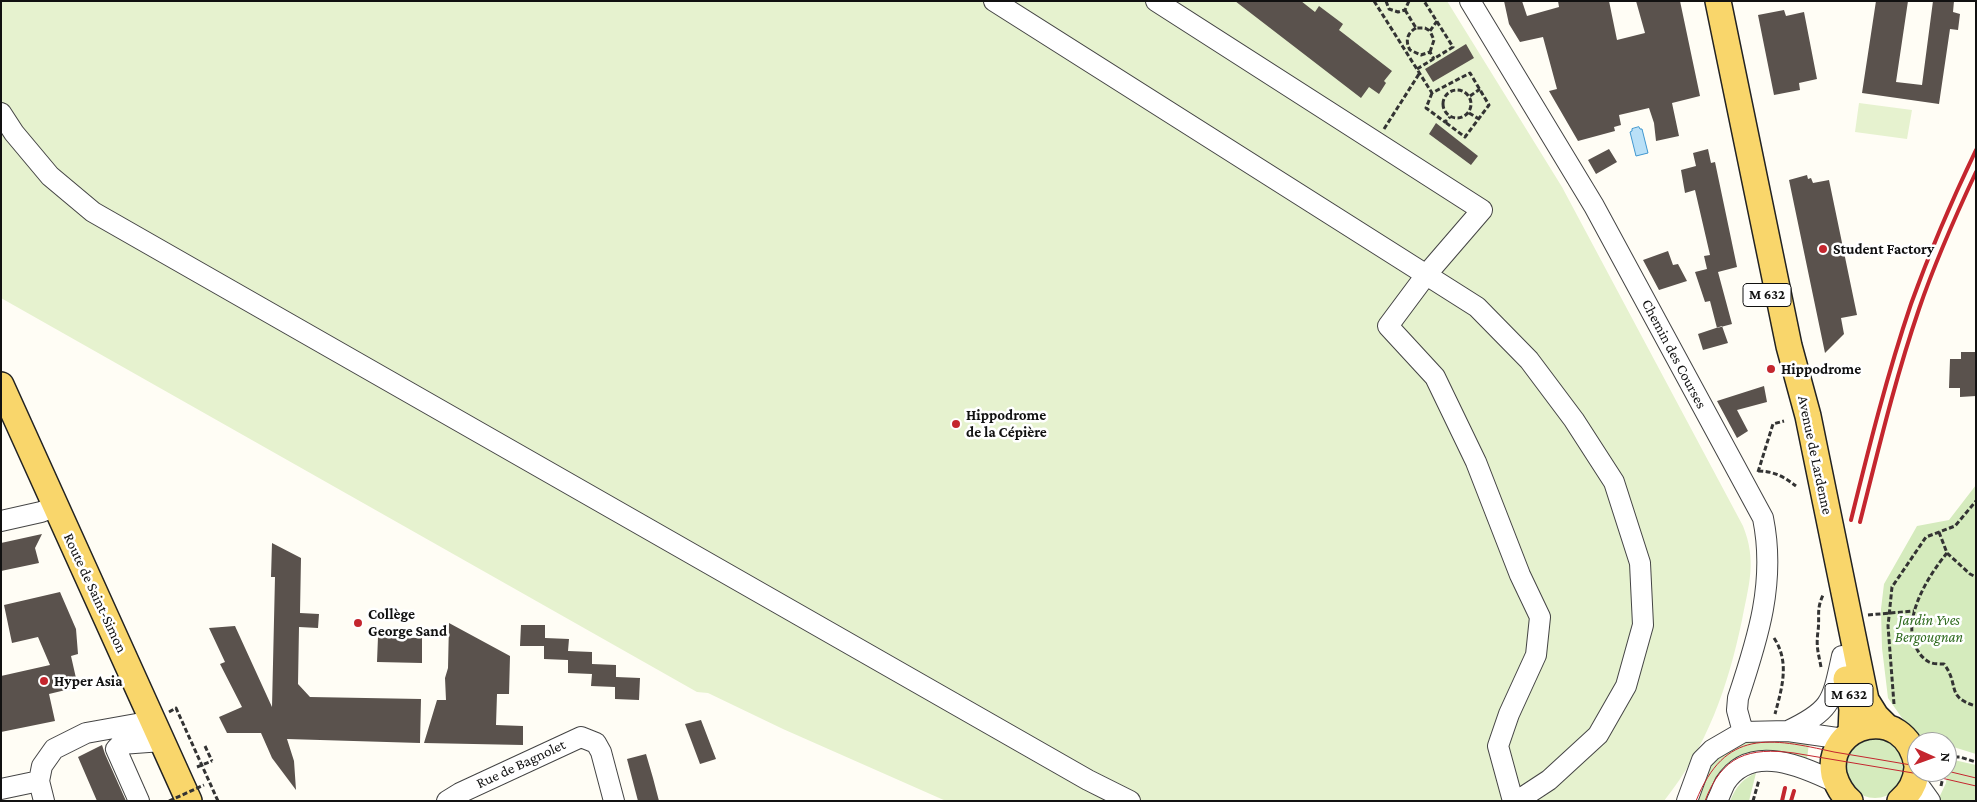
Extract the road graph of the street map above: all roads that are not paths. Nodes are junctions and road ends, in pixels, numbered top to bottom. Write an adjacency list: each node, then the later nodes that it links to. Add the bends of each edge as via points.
1 (994, 1): 7 (street)
2 (1156, 1): 7 (street, via 1482,210)
3 (1470, 1): 16 (street, Chemin des Courses, via 1594,206 1763,518 1768,568 1761,627 1738,698 1737,710)
4 (1706, 1): 11 (main road, Avenue de Lardenne / M 632)
5 (1718, 1): 11 (main road, Avenue de Lardenne / M 632, via 1785,327 1808,416)
6 (1, 113): 29 (street, via 50,176 93,212)
7 (1426, 275): 30 (street, via 1388,326 1435,377 1476,462 1540,617 1536,656 1498,746); 31 (street, via 1477,307 1529,360 1574,420 1614,482 1640,563 1643,625 1626,686 1598,735 1548,780)
8 (1, 385): 9 (main road, Route de Saint-Simon)
9 (56, 506): 10 (street); 14 (main road, Route de Saint-Simon)
10 (1, 521)
11 (1834, 581): 12 (main road, Avenue de Lardenne / M 632); 13 (main road, Avenue de Lardenne, via 1866,700 1876,716)
12 (1842, 656): 15 (street, via 1836,685 1826,707 1816,717); 17 (main road, Avenue de Lardenne / M 632, via 1852,710)
13 (1890, 719): 17 (main road); 18 (main road)
14 (158, 731): 19 (street, via 86,733 54,749 42,766); 24 (main road, Route de Saint-Simon); 26 (street, via 121,744 116,749)
15 (1788, 731): 16 (street); 17 (street)
16 (1743, 732): 32 (street, via 1712,750 1702,760)
17 (1848, 736): 23 (main road, via 1834,760 1834,772)
18 (1907, 740)
19 (39, 781): 22 (street); 25 (street)
20 (1913, 782): 34 (main road)
21 (1921, 782): 35 (street)
22 (1, 789)
23 (1843, 792): 33 (street, via 1795,765 1766,760 1735,773 1726,782)
24 (197, 793)
25 (44, 801)
26 (140, 801)
27 (447, 801): 28 (street, Rue de Bagnolet, via 581,737 596,742)
28 (614, 801)
29 (1130, 801)
30 (1513, 801)
31 (1517, 801)
32 (1687, 801)
33 (1717, 801)
34 (1900, 801)
35 (1930, 801)

